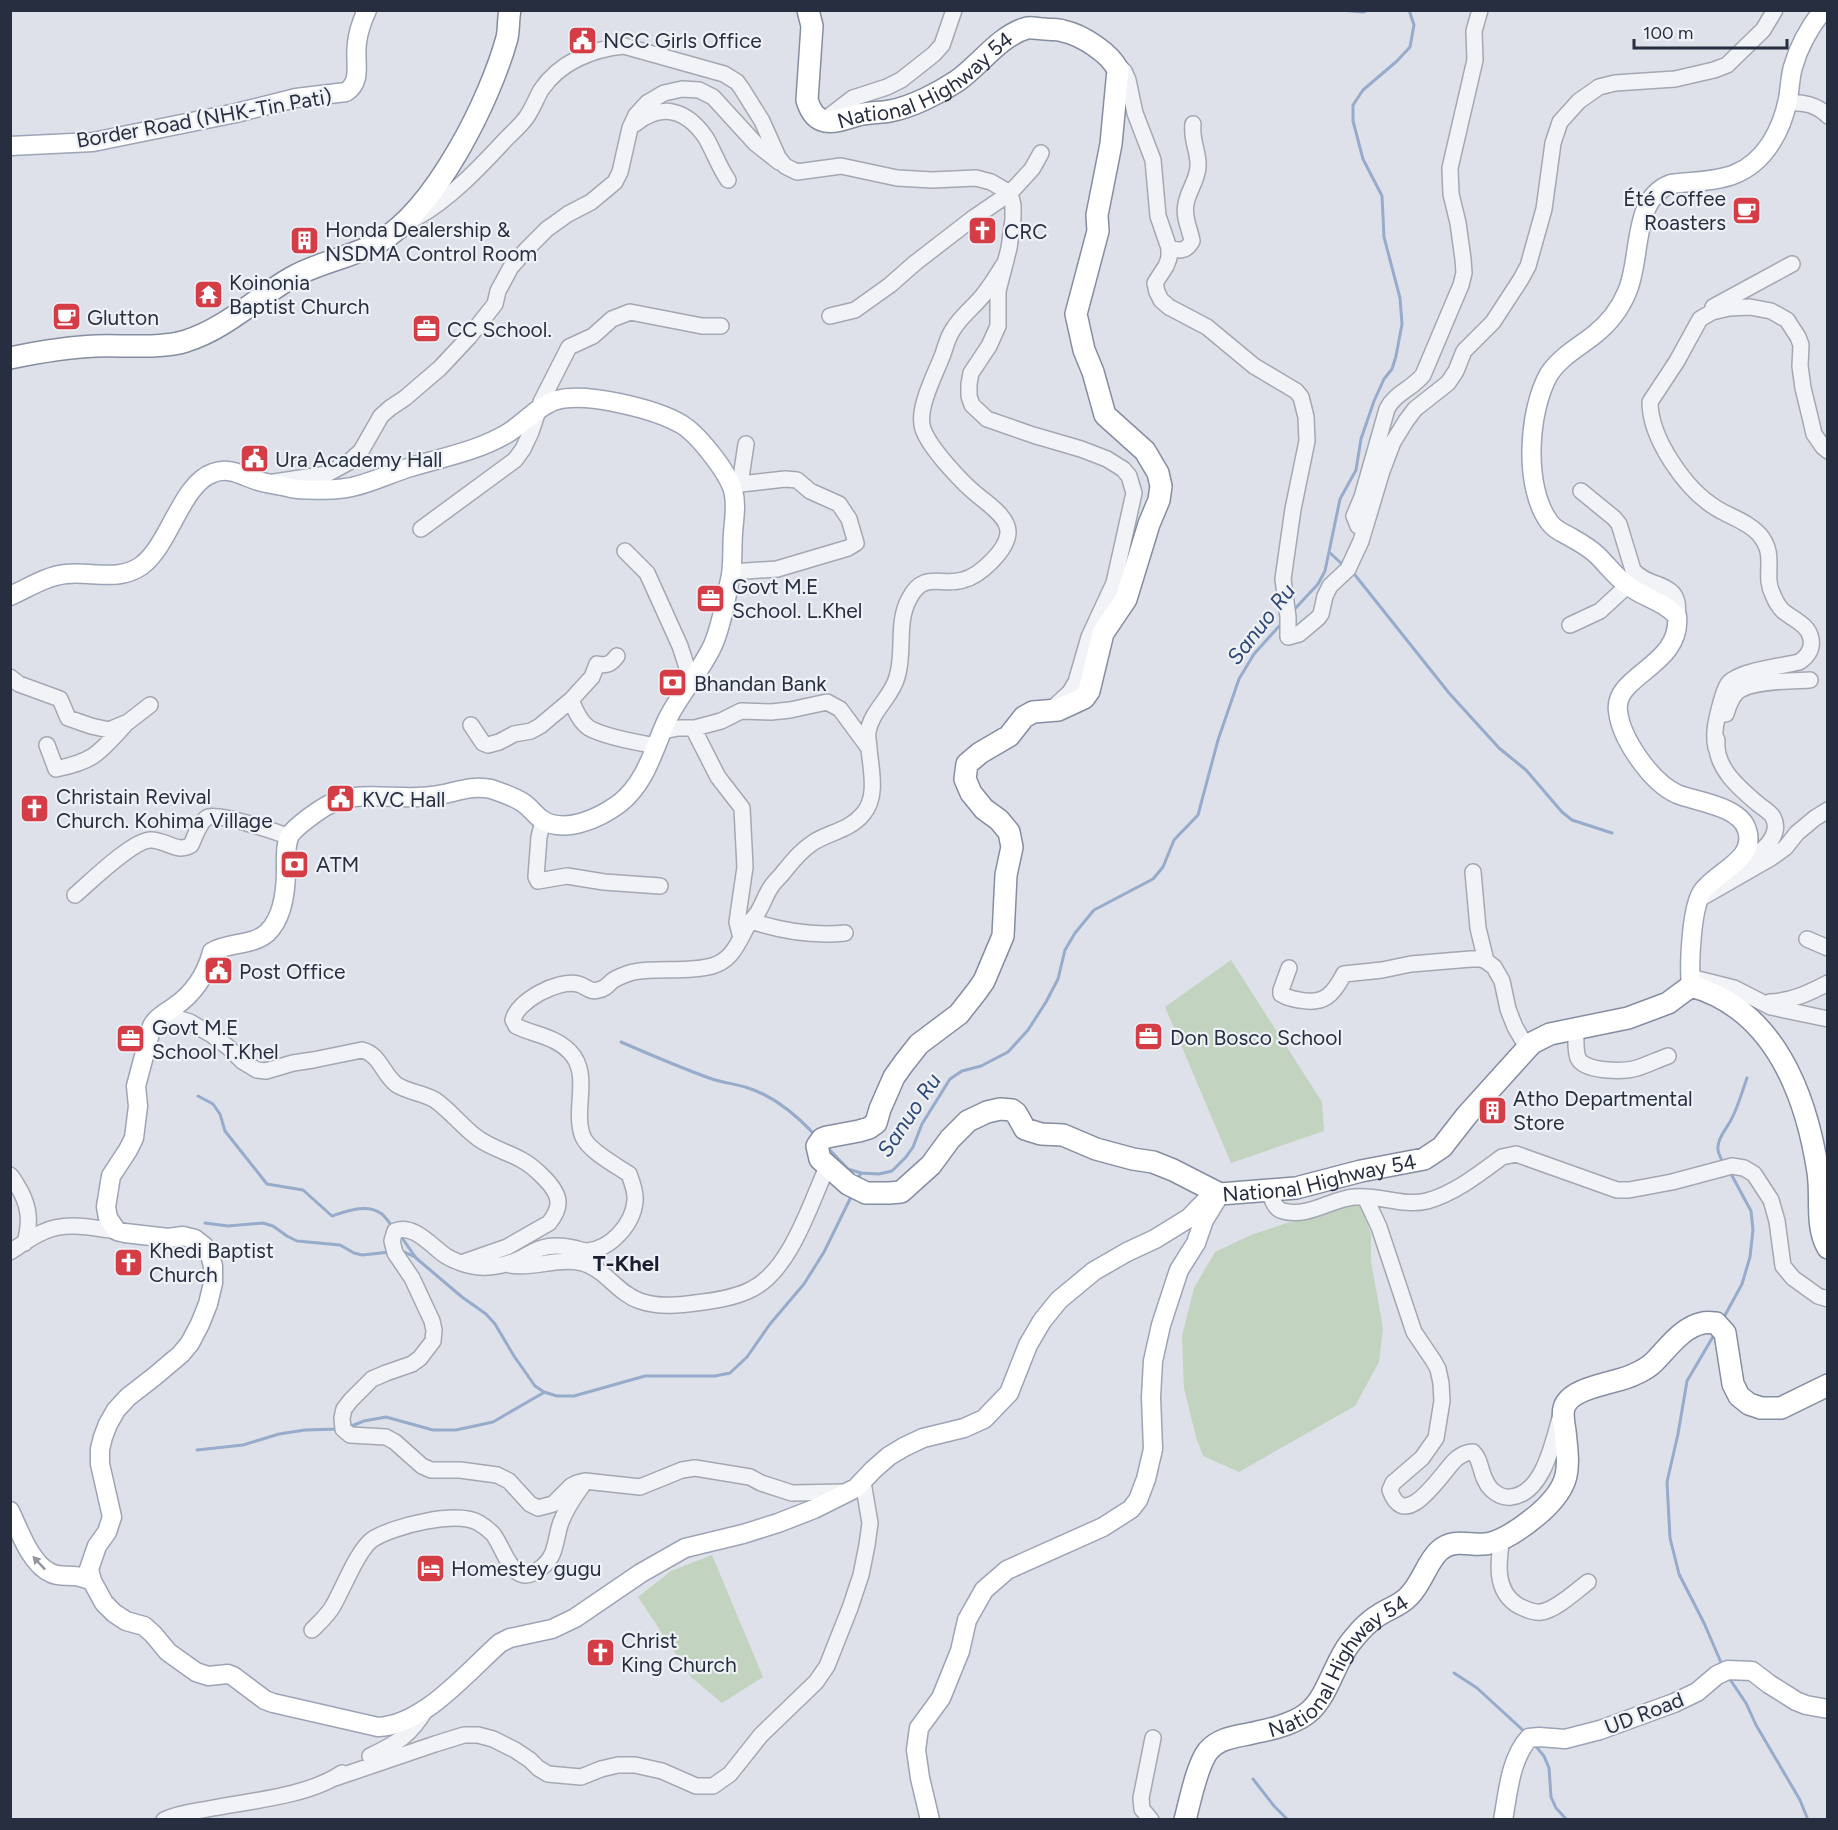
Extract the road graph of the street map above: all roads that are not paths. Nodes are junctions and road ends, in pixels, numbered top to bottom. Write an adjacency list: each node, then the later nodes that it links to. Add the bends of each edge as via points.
1 (367, 10): 14 (main road, Border Road (NHK-Tin Pati), via 356,45 357,80 346,92 296,98 93,142)
2 (510, 10): 19 (highway, via 501,56 455,156 431,192)
3 (808, 10): 11 (highway, National Highway 54, via 812,26 807,100 816,118)
4 (954, 10): 11 (street, via 942,45 934,54 901,80 853,98)
5 (1480, 10): 33 (street, via 1474,31 1473,68 1450,168 1464,273 1423,375 1397,395 1387,409 1354,516 1358,526)
6 (1775, 10): 33 (street, via 1763,30 1727,65 1675,79 1599,87 1578,101 1560,122 1553,143 1544,209 1528,266 1494,322 1464,351 1448,384 1414,409 1393,442)
7 (1823, 10): 9 (main road, via 1800,44)
8 (1113, 60): 11 (highway, National Highway 54, via 1096,46 1065,31 1028,28 1008,38 958,80 924,99 891,111); 20 (street, via 1128,80 1135,113 1153,159 1158,216); 47 (highway, via 1118,70 1111,144 1097,215 1098,231 1076,314 1105,415 1145,451 1161,486 1126,599 1103,633 1089,691 1084,698)
9 (1787, 103): 10 (street, via 1801,102 1820,108); 37 (main road, via 1763,155 1748,168 1733,176 1671,184 1656,192 1643,217 1632,280 1620,306 1592,336 1560,361 1543,386 1532,441 1537,497 1553,527 1597,555)
10 (1827, 116)
11 (823, 121)
12 (1193, 124): 20 (street, via 1191,135 1198,165 1185,206 1191,241 1184,250)
13 (630, 128): 16 (street, via 646,103 664,93 699,90 713,98); 17 (street, via 654,112 673,111 693,123 705,137); 30 (street, via 615,182 547,229 528,248 511,267 495,304 470,337 440,368 381,416 350,462 327,474)
14 (10, 146)
15 (1041, 153): 18 (street)
16 (784, 166): 18 (street, via 797,172 841,166 897,178 976,178); 19 (street, via 737,82 724,74 638,49 610,47 577,58 557,71 526,118 493,153 460,185)
17 (728, 180)
18 (1010, 194): 21 (street, via 1013,219); 23 (street, via 855,310)
19 (400, 227): 26 (highway, via 379,242 304,270 223,324 184,342 64,348)
20 (1169, 248): 33 (street, via 1166,266 1155,283 1161,300 1207,327 1254,366 1301,397 1307,441 1283,579 1288,637 1299,634 1321,614 1328,590 1348,569)
21 (1006, 261): 47 (street, via 998,291 998,326 971,373 972,405 987,419 1107,459 1129,476 1134,493 1114,583 1089,637 1076,682); 53 (street, via 986,293 950,333 927,394 922,428 962,482 1003,519 1008,535 1004,546 982,570 964,580 933,580 908,600 897,678 871,724)
22 (1792, 264): 24 (street, via 1715,306)
23 (830, 316)
24 (1700, 319): 29 (street, via 1712,312 1740,307 1771,311 1787,320 1801,345 1803,388 1814,434); 54 (street, via 1650,402 1656,433 1693,489 1758,533 1769,554 1769,582 1774,597 1808,631 1812,643 1799,662 1733,678 1716,722)
25 (721, 326): 27 (street, via 630,312 621,314 593,336 569,347)
26 (10, 358)
27 (539, 410): 30 (main road, via 482,446 348,488 291,489); 31 (main road, via 556,400 585,398 625,404 665,417 684,426); 34 (street, via 515,459)
28 (746, 444): 31 (street)
29 (1827, 451)
30 (274, 482): 38 (main road, via 234,471 209,474 187,497 154,554 140,567 111,575 64,574)
31 (736, 485): 36 (main road); 36 (street, via 797,480 839,504 849,519 856,543 777,568)
32 (1581, 491): 39 (street, via 1619,525 1636,574 1667,586 1672,592 1679,606)
33 (1365, 524)
34 (421, 529)
35 (625, 550): 43 (street, via 647,573)
36 (731, 572): 43 (main road, via 712,648)
37 (1627, 586): 39 (main road, via 1671,609); 40 (street, via 1600,611)
38 (10, 596)
39 (1677, 618): 60 (main road, via 1669,649 1626,687 1618,698 1618,711 1625,735 1658,782 1676,794 1739,817 1747,830 1745,853)
40 (1570, 625)
41 (617, 656): 45 (street, via 606,665 597,664 592,677)
42 (10, 677): 48 (street, via 60,699 68,718 75,721 109,730)
43 (691, 680): 51 (main road)
44 (1810, 680): 54 (street, via 1762,684 1736,693)
45 (571, 700): 49 (street, via 540,726 492,744 483,743); 51 (street, via 589,728 622,739)
46 (150, 705): 48 (street)
47 (1047, 712): 77 (highway, via 1024,717 1009,736 967,764 965,779 971,793 1010,832 1012,847 1006,875 1003,936 984,981 959,1014 919,1044 904,1063 894,1077 876,1123 822,1139 817,1146)
48 (128, 722): 52 (street, via 95,756 75,765 56,769)
49 (471, 725)
50 (693, 728): 51 (street, via 678,728); 53 (street, via 741,711 771,712 827,702 840,709); 64 (street, via 718,777 742,808 745,867 737,922)
51 (660, 739): 56 (main road, via 632,792 606,812 568,826)
52 (47, 745)
53 (869, 748): 62 (street, via 872,798 864,813 849,826 815,841 790,862)
54 (1716, 748): 60 (street, via 1724,770 1773,817 1774,832 1759,853)
55 (1827, 810): 60 (street, via 1771,858)
56 (543, 821): 57 (main road, via 523,802 477,787 434,796 347,799 330,804 299,825); 59 (street, via 538,881 567,876)
57 (289, 837): 61 (street, via 212,816 203,822 187,848 151,840 140,843); 72 (main road, via 286,879 272,928 263,936 216,948 198,985)
58 (1473, 872): 67 (street, via 1478,928)
59 (660, 886)
60 (1704, 892): 69 (main road, via 1694,923)
61 (75, 895)
62 (751, 921): 63 (street, via 807,933); 64 (street)
63 (845, 933)
64 (741, 938): 87 (street, via 723,962 711,966 635,971 595,991 576,983 557,986 543,991 515,1013 516,1026 540,1033 571,1052 577,1063 581,1090 579,1121 583,1138 630,1174 635,1199 624,1228 605,1246 586,1251 541,1248)
65 (1807, 939): 66 (street)
66 (1827, 948)
67 (1486, 961): 68 (street, via 1471,959 1350,972 1344,974 1326,998 1312,1003 1281,994); 75 (street, via 1502,981 1515,1027 1522,1039)
68 (1289, 968)
69 (1690, 982): 71 (street, via 1734,988); 74 (highway, National Highway 54, via 1668,1003 1628,1018); 84 (highway, via 1735,1006 1758,1026 1790,1073 1816,1164 1821,1226)
70 (1827, 983): 71 (street, via 1809,994)
71 (1761, 1002): 73 (street)
72 (164, 1014): 82 (main road, via 152,1026 137,1076 134,1138 111,1176 106,1207); 86 (street, via 212,1035 257,1070 369,1051 397,1085 432,1098 478,1139 521,1159 541,1175 558,1202 549,1223 507,1247)
73 (1827, 1018)
74 (1576, 1029): 75 (highway, National Highway 54, via 1550,1034); 76 (street, via 1578,1058 1589,1067 1635,1069)
75 (1532, 1043): 79 (highway, National Highway 54, via 1442,1147 1425,1159 1296,1188)
76 (1668, 1056)
77 (827, 1167): 80 (highway, National Highway 54, via 866,1193 902,1192 968,1121 1000,1109 1016,1113 1025,1129 1063,1135 1096,1149 1153,1162); 87 (street, via 792,1247 781,1263 768,1279 737,1295 682,1305 649,1304 621,1291 603,1274 579,1262)
78 (10, 1175): 83 (street, via 29,1212)
79 (1268, 1190): 80 (highway, National Highway 54); 81 (street, via 1274,1205 1289,1213 1355,1196)
80 (1217, 1192): 92 (main road, via 1189,1218 1094,1271 1059,1300 1029,1345 1009,1393 984,1419 904,1447); 104 (main road, via 1196,1243 1179,1270 1161,1325 1150,1397 1153,1449 1138,1500 1103,1527 1007,1570 984,1590 968,1620 949,1682 919,1728 918,1768)
81 (1365, 1197): 88 (street, via 1424,1202 1443,1195 1509,1154 1617,1190 1672,1182 1732,1166 1744,1168 1754,1174 1771,1200 1783,1266 1793,1278); 90 (street, via 1414,1332 1438,1369 1441,1383 1436,1438 1422,1458 1393,1483 1392,1496 1399,1503 1415,1504 1456,1460 1473,1452 1484,1481 1492,1490 1499,1496 1515,1497 1535,1483 1541,1473)
82 (117, 1231): 83 (street, via 58,1227); 96 (main road, via 195,1239 210,1255 213,1283 208,1305 190,1343 128,1397 116,1410 103,1437 100,1464 112,1517 89,1569)
83 (25, 1243): 85 (street)
84 (1827, 1248)
85 (10, 1252)
86 (461, 1263): 87 (street, via 479,1267); 91 (street, via 405,1229 392,1235 394,1249 432,1321 433,1341 412,1364 372,1379 344,1409 343,1429 350,1436 386,1437 431,1470 497,1475 538,1508 553,1504 571,1486)
87 (504, 1264)
88 (1827, 1299)
89 (1827, 1385): 90 (highway, via 1781,1408 1749,1404 1733,1384 1725,1333 1716,1323 1703,1323 1678,1336 1641,1371 1578,1393)
90 (1564, 1408): 95 (highway, National Highway 54, via 1568,1471 1563,1485 1542,1510)
91 (585, 1481): 93 (street, via 640,1487 695,1468 750,1477 792,1492); 98 (street, via 561,1521 552,1557 537,1571 524,1575 516,1572 492,1533 476,1521 449,1518 400,1528 368,1543 327,1616)
92 (862, 1482): 93 (main road); 102 (street, via 870,1523 867,1545 850,1608 826,1666 816,1682 761,1735 730,1774 713,1786 696,1786 662,1771 635,1765 609,1767 581,1777 548,1774 515,1750 478,1735 464,1735)
93 (846, 1492): 99 (main road, via 778,1523 685,1548 575,1618 552,1629 500,1643)
94 (10, 1511): 96 (main road, one-way to 94, via 75,1575 51,1574 41,1567)
95 (1502, 1538): 97 (street, via 1499,1578 1504,1592 1525,1609 1539,1613 1552,1609); 106 (highway, National Highway 54, via 1490,1543 1450,1544 1439,1551 1410,1596 1378,1615 1348,1645 1312,1710 1278,1726 1219,1741 1207,1752)
96 (92, 1581): 99 (main road, via 114,1613 144,1626 168,1652 202,1674 233,1676 265,1700 378,1727 390,1727)
97 (1588, 1582)
98 (312, 1630)
99 (426, 1709): 102 (street, via 401,1740)
100 (1827, 1709): 107 (main road, UD Road, via 1796,1701 1752,1671 1721,1672 1697,1692 1600,1730 1565,1739 1529,1738 1517,1758)
101 (1153, 1738): 105 (street, via 1141,1798 1142,1809)
102 (335, 1778): 103 (street, via 300,1791 182,1812)
103 (164, 1820)
104 (930, 1820)
105 (1151, 1820)
106 (1185, 1820)
107 (1503, 1820)

